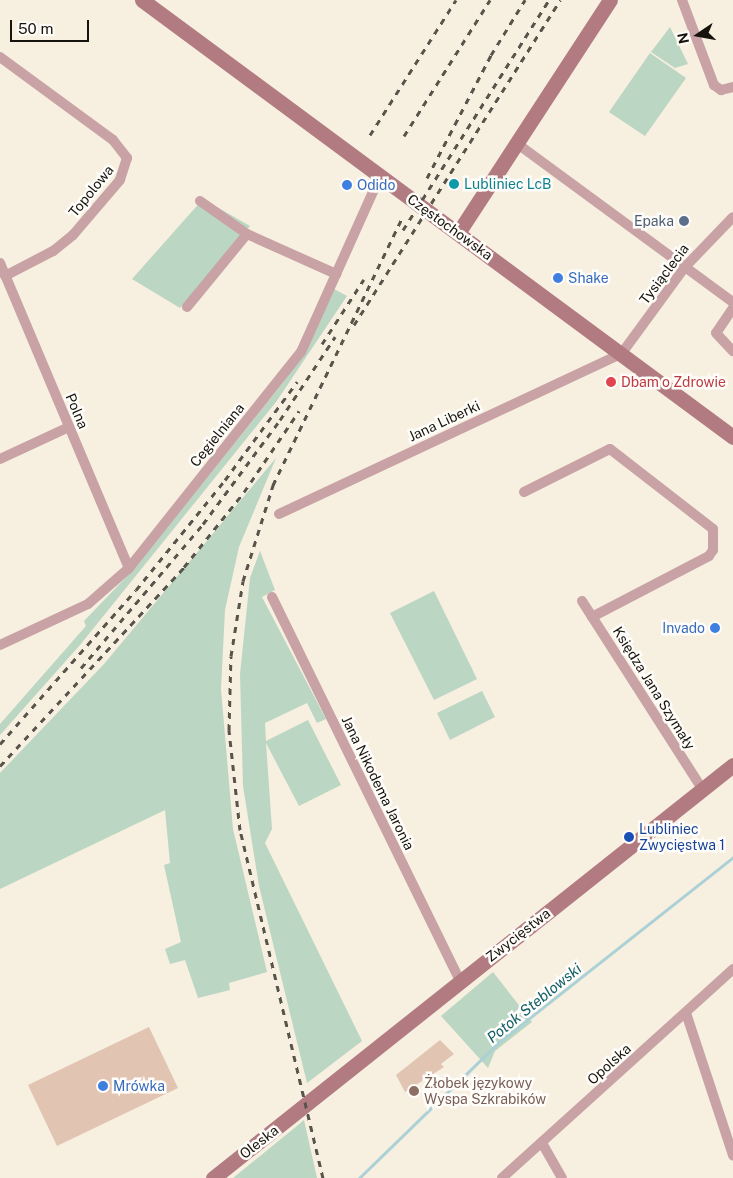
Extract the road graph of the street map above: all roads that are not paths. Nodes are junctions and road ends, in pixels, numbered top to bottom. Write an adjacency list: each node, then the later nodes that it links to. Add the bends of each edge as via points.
1 (142, 0): 7 (street, Częstochowska)
2 (610, 0): 6 (street)
3 (682, 0): 5 (street, via 714,85 721,90)
4 (0, 57): 15 (street, Topolowa, via 113,140 125,151 127,163 120,180 73,235 53,251)
5 (733, 87)
6 (519, 145): 10 (street); 13 (street)
7 (380, 176): 10 (street, Częstochowska); 14 (street, Cegielniana)
8 (200, 201): 11 (street)
9 (733, 217): 13 (street, Tysiąclecia)
10 (458, 233): 20 (street, Częstochowska)
11 (247, 234): 14 (street); 17 (street)
12 (0, 263): 15 (street, Polna)
13 (685, 266): 16 (street); 20 (street, Tysiąclecia)
14 (336, 274): 26 (street, Cegielniana, via 295,360)
15 (4, 278): 21 (street, Polna)
16 (733, 302)
17 (187, 307)
18 (733, 308): 19 (street, via 716,333)
19 (733, 351)
20 (622, 353): 22 (street, Częstochowska); 25 (street, Jana Liberki)
21 (69, 427): 23 (street); 26 (street, Polna)
22 (733, 437)
23 (0, 460)
24 (524, 492): 29 (street, via 610,449 713,529 713,550 709,556)
25 (279, 514)
26 (129, 568): 30 (street, Cegielniana, via 88,604)
27 (272, 597): 34 (street, Jana Nikodema Jaronia)
28 (582, 602): 29 (street, Księdza Jana Szymały)
29 (592, 617): 32 (street, Księdza Jana Szymały)
30 (0, 645)
31 (733, 766): 32 (street, Zwycięstwa)
32 (702, 789): 34 (street, Zwycięstwa)
33 (733, 969): 35 (street, Opolska)
34 (460, 981): 36 (street, Zwycięstwa)
35 (686, 1012): 37 (street, Opolska); 38 (street)
36 (305, 1106): 39 (street, Oleska)
37 (542, 1143): 40 (street, Opolska); 41 (street)
38 (733, 1155)
39 (213, 1178)
40 (502, 1178)
41 (562, 1178)

